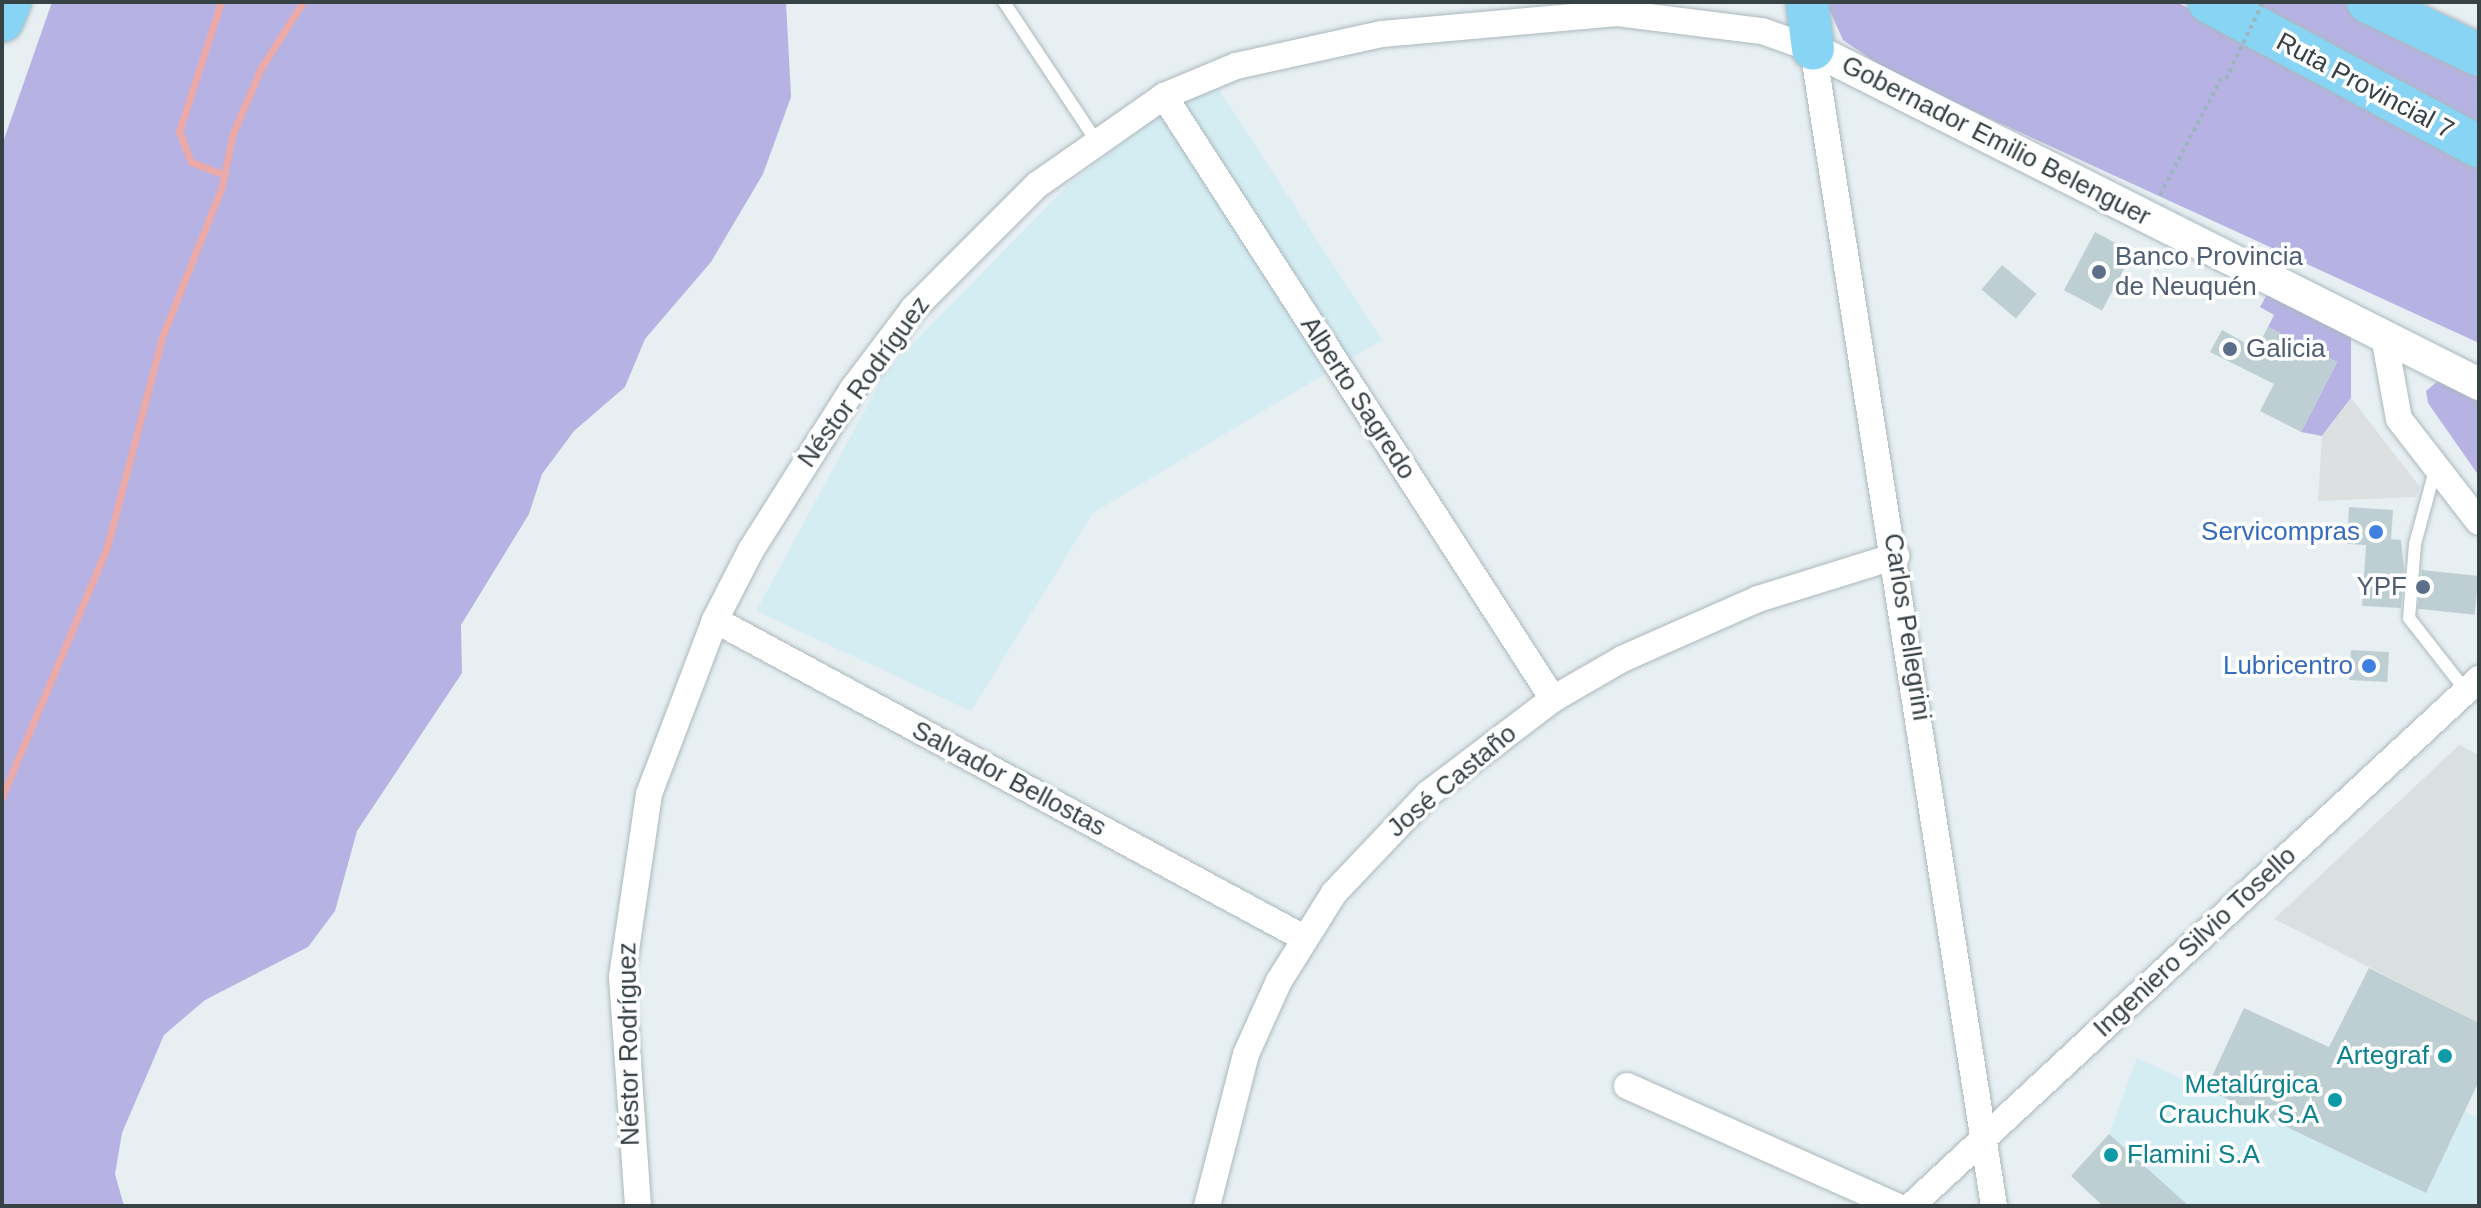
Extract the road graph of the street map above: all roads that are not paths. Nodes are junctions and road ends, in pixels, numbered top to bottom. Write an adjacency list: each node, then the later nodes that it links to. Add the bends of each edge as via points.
1 (10, 2): 7 (highway)
2 (1004, 2): 11 (lane)
3 (1807, 2): 8 (highway)
4 (2209, 2): 12 (highway, Ruta Provincial 7)
5 (2368, 2): 9 (highway)
6 (1628, 7): 8 (street, Néstor Rodríguez, via 1762,31); 10 (street, Néstor Rodríguez, via 1382,34 1236,66)
7 (2, 21)
8 (1813, 49): 13 (street, Gobernador Emilio Belenguer); 17 (street, Carlos Pellegrini)
9 (2479, 55)
10 (1164, 96): 11 (street, Néstor Rodríguez); 20 (street, Alberto Sagredo)
11 (1095, 139): 18 (street, Néstor Rodríguez, via 978,239 914,308 798,470)
12 (2479, 147)
13 (2384, 336): 14 (street, Gobernador Emilio Belenguer); 15 (street, via 2392,402)
14 (2479, 384)
15 (2435, 470): 16 (street); 19 (lane, via 2415,544 2409,618)
16 (2479, 522)
17 (1896, 556): 20 (street, José Castaño, via 1690,624); 23 (street, Carlos Pellegrini)
18 (715, 620): 21 (street, Salvador Bellostas); 24 (street, Néstor Rodríguez, via 649,794 630,888 624,1049)
19 (2472, 685): 23 (street, Ingeniero Silvio Tosello)
20 (1553, 699): 21 (street, José Castaño, via 1428,794)
21 (1302, 937): 25 (street, José Castaño, via 1246,1054)
22 (1627, 1086): 26 (street)
23 (1984, 1139): 27 (street, Ingeniero Silvio Tosello); 28 (street, Carlos Pellegrini)
24 (638, 1206)
25 (1207, 1206)
26 (1896, 1206)
27 (1911, 1206)
28 (1994, 1206)

